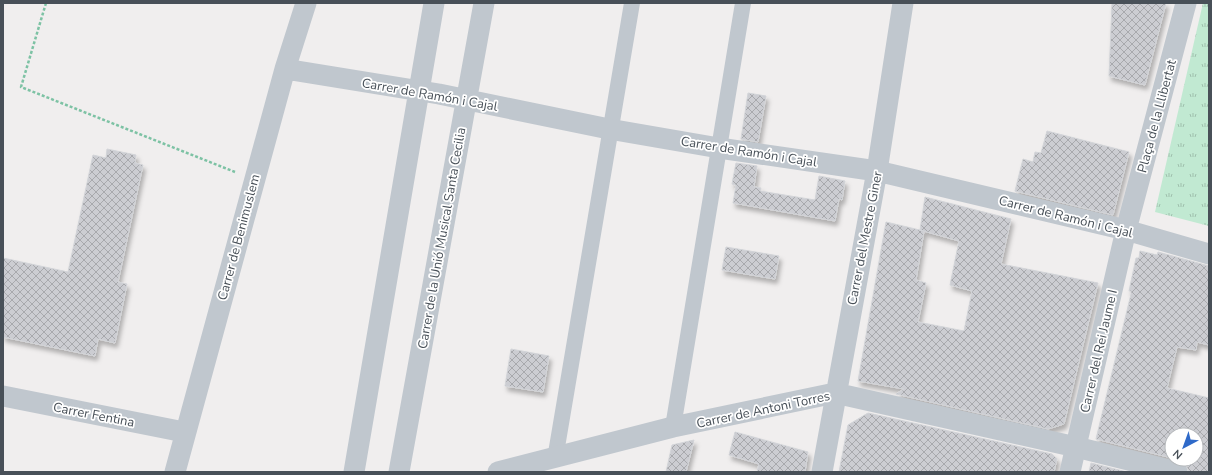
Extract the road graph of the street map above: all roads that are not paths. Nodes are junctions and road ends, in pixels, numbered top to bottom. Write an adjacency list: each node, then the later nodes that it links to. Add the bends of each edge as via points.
1 (306, 3): 8 (street, Carrer de Benimuslem)
2 (434, 3): 9 (street)
3 (484, 3): 10 (street, Carrer de la Unió Musical Santa Cecilia)
4 (632, 3): 11 (street)
5 (743, 3): 12 (street)
6 (903, 3): 13 (street, Carrer del Mestre Giner)
7 (1186, 3): 14 (street, Plaça de la Llibertat)
8 (285, 69): 9 (street, Carrer de Ramón i Cajal); 19 (street, Carrer de Benimuslem)
9 (418, 92): 10 (street, Carrer de Ramón i Cajal); 23 (street)
10 (466, 100): 11 (street, Carrer de Ramón i Cajal); 24 (street, Carrer de la Unió Musical Santa Cecilia)
11 (610, 129): 12 (street, Carrer de Ramón i Cajal); 21 (street)
12 (719, 148): 13 (street, Carrer de Ramón i Cajal); 18 (street)
13 (877, 171): 14 (street, Carrer de Ramón i Cajal); 16 (street, Carrer del Mestre Giner)
14 (1126, 230): 15 (street, Carrer de Ramón i Cajal); 20 (street, Carrer del Rei Jaume I)
15 (1209, 254)
16 (835, 393): 18 (street, Carrer de Antoni Torres); 20 (street, Carrer de Antoni Torres); 26 (street, Carrer del Mestre Giner)
17 (3, 396): 19 (street, Carrer Fentina)
18 (673, 427): 21 (street, Carrer de Antoni Torres)
19 (184, 432): 22 (street, Carrer de Benimuslem)
20 (1076, 447): 27 (street, Carrer del Rei Jaume I); 28 (street, Carrer de Antoni Torres)
21 (555, 459): 25 (street, Carrer de Antoni Torres)
22 (179, 471)
23 (354, 472)
24 (399, 472)
25 (498, 472)
26 (822, 472)
27 (1070, 472)
28 (1178, 472)

